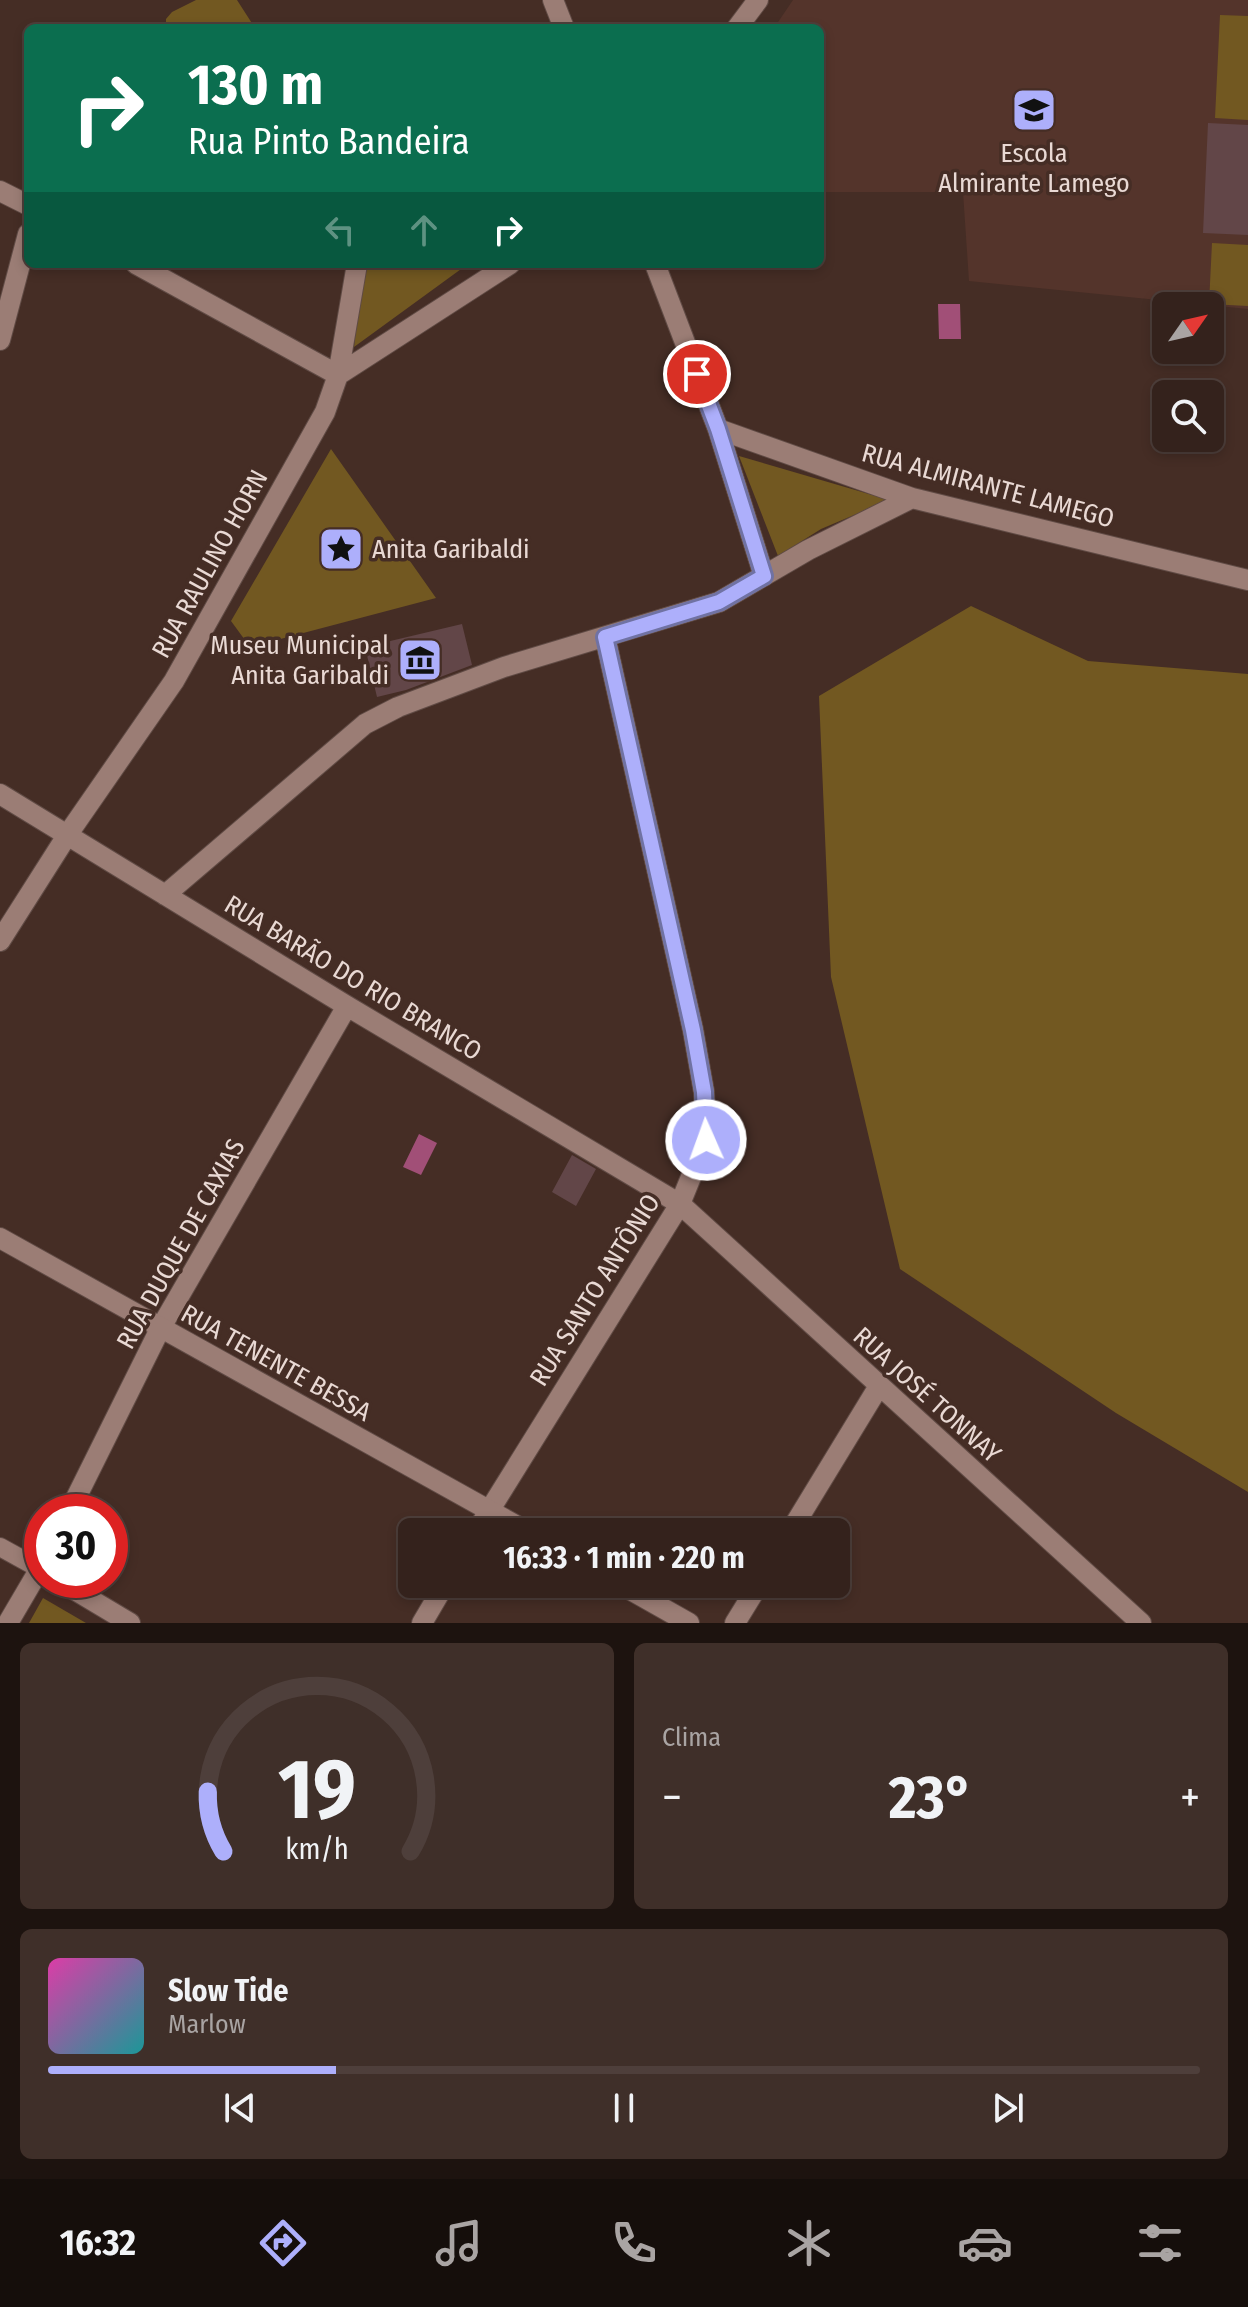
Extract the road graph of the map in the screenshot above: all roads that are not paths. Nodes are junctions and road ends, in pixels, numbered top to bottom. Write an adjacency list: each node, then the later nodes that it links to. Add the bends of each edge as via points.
1 (553, 0): 3 (street)
2 (758, 0): 4 (street)
3 (562, 24)
4 (740, 24)
5 (0, 191): 6 (street)
6 (24, 203)
7 (24, 249): 12 (street)
8 (143, 268): 13 (street)
9 (356, 268): 13 (street, RUA RAULINO HORN)
10 (504, 268): 13 (street)
11 (657, 268): 14 (street)
12 (0, 340)
13 (338, 375): 20 (street, RUA RAULINO HORN, via 325,412 174,681)
14 (718, 429): 15 (street, RUA ALMIRANTE LAMEGO); 16 (street)
15 (912, 498): 16 (street); 17 (street, RUA ALMIRANTE LAMEGO)
16 (764, 576): 18 (street, via 719,602)
17 (1248, 580)
18 (605, 637): 21 (street, via 434,692 365,724); 24 (street, RUA SANTO ANTÔNIO, via 704,1092 706,1140)
19 (0, 794): 20 (street, RUA BARÃO DO RIO BRANCO)
20 (68, 834): 21 (street, RUA BARÃO DO RIO BRANCO); 22 (street, RUA RAULINO HORN)
21 (165, 895): 23 (street, RUA BARÃO DO RIO BRANCO)
22 (0, 941)
23 (347, 1006): 24 (street, RUA BARÃO DO RIO BRANCO); 26 (street, RUA DUQUE DE CAXIAS)
24 (680, 1204): 27 (street, RUA JOSÉ TONNAY); 29 (street, RUA SANTO ANTÔNIO)
25 (0, 1238): 26 (street, RUA TENENTE BESSA)
26 (160, 1329): 28 (street, RUA DUQUE DE CAXIAS); 29 (street, RUA TENENTE BESSA)
27 (879, 1386): 32 (street); 45 (street, RUA JOSÉ TONNAY)
28 (78, 1494)
29 (489, 1510): 30 (street, RUA SANTO ANTÔNIO); 31 (street, RUA TENENTE BESSA)
30 (484, 1518)
31 (503, 1518)
32 (799, 1518)
33 (0, 1547): 34 (street)
34 (24, 1560)
35 (26, 1598): 40 (street)
36 (89, 1598): 41 (street)
37 (437, 1598): 42 (street)
38 (645, 1598): 43 (street)
39 (750, 1598): 44 (street)
40 (8, 1623)
41 (130, 1623)
42 (422, 1623)
43 (689, 1623)
44 (735, 1623)
45 (1141, 1623)

